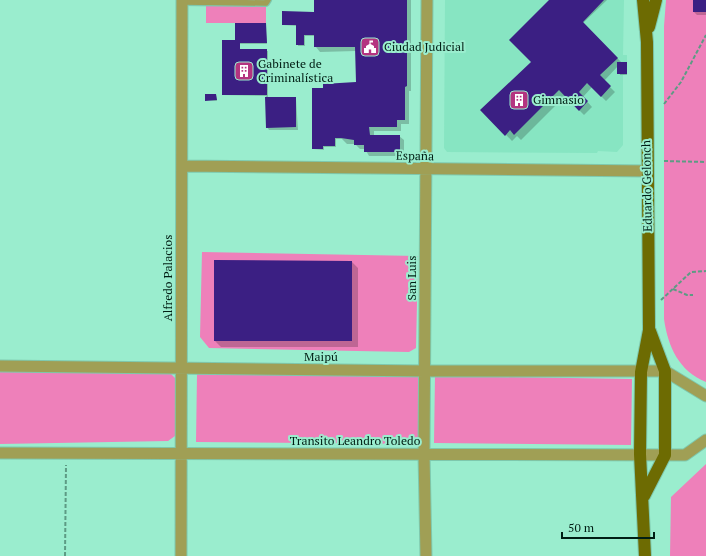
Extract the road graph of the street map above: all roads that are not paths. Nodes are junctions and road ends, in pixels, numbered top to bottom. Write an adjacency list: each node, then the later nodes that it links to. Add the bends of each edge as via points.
1 (268, 0): 5 (lane, via 266,3)
2 (427, 0): 8 (street, San Luis)
3 (643, 0): 6 (main road, Eduardo Gelonch)
4 (656, 0): 6 (main road, Eduardo Gelonch)
5 (182, 1): 7 (street, Alfredo Palacios)
6 (647, 42): 9 (main road, Eduardo Gelonch)
7 (182, 166): 8 (street, España); 12 (street, Alfredo Palacios)
8 (425, 169): 9 (street, España); 13 (street, San Luis)
9 (647, 171): 10 (main road, Eduardo Gelonch)
10 (649, 330): 14 (main road, Eduardo Gelonch); 15 (main road, Eduardo Gelonch)
11 (0, 366): 12 (street, Maipú)
12 (181, 369): 13 (street, Maipú); 19 (street, Alfredo Palacios)
13 (425, 371): 15 (street, Maipú); 20 (street, San Luis)
14 (665, 371): 15 (street, Maipú); 16 (street); 22 (main road, Eduardo Gelonch)
15 (641, 372): 21 (main road, Eduardo Gelonch)
16 (706, 396)
17 (706, 440): 22 (street, Transito Leandro Toledo, via 685,455)
18 (0, 453): 19 (street, Transito Leandro Toledo)
19 (180, 454): 20 (street, Transito Leandro Toledo); 24 (street, Alfredo Palacios)
20 (424, 454): 21 (street, Transito Leandro Toledo); 25 (street, San Luis)
21 (640, 454): 22 (street, Transito Leandro Toledo); 23 (main road, Eduardo Gelonch)
22 (665, 455): 23 (main road, Eduardo Gelonch)
23 (643, 497): 26 (main road, Eduardo Gelonch)
24 (181, 556)
25 (426, 556)
26 (645, 556)

